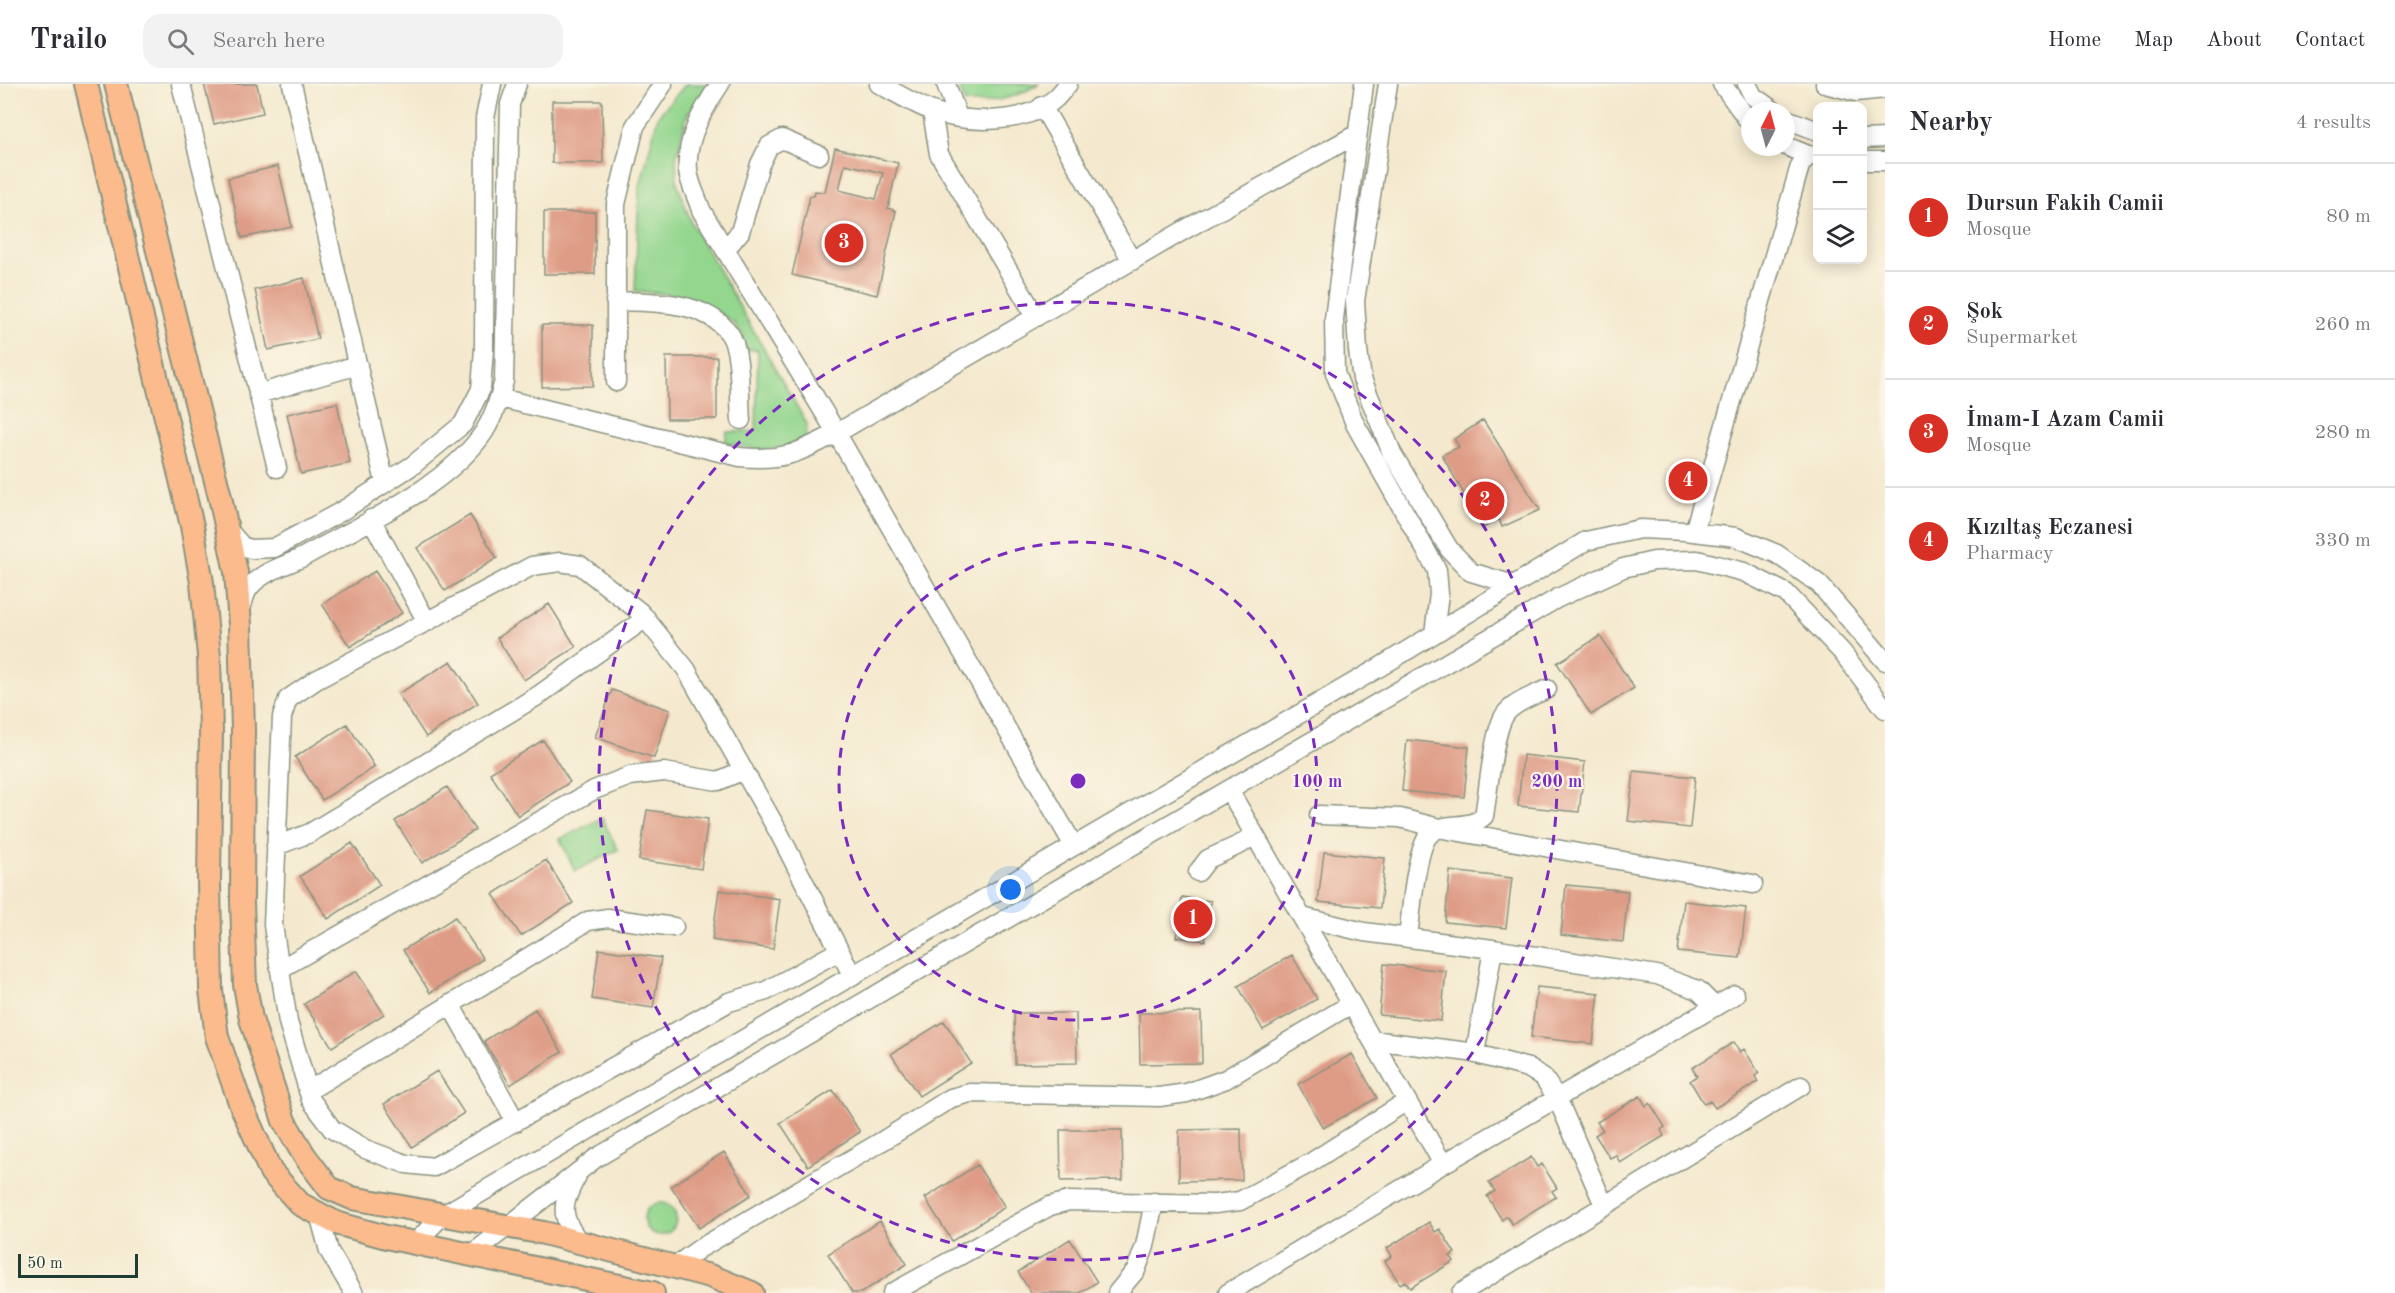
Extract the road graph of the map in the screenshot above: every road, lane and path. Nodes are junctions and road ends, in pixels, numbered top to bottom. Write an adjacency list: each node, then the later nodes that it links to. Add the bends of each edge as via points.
1 (86, 84): 87 (main road, via 202,582 210,678 211,990 216,1037 271,1172 300,1204)
2 (116, 84): 46 (main road)
3 (180, 84): 39 (street)
4 (292, 84): 37 (street)
5 (492, 84): 44 (street, via 485,118 481,389 463,424)
6 (517, 84): 40 (street, via 510,104 505,361)
7 (663, 84): 35 (street, via 635,126 616,204)
8 (720, 84): 33 (street, via 703,109 690,146 688,170 701,210)
9 (879, 84): 21 (street)
10 (946, 84): 22 (street)
11 (1068, 84): 19 (street, via 1055,99)
12 (1364, 84): 25 (street)
13 (1388, 84): 48 (street, via 1355,301 1362,379 1392,453 1449,549 1471,572)
14 (1722, 84): 20 (street)
15 (1746, 84): 18 (street)
16 (1825, 84): 17 (street, via 1857,92)
17 (1885, 89)
18 (1761, 102)
19 (1042, 106): 22 (street, via 1025,115 990,121); 34 (street)
20 (1741, 110)
21 (932, 111): 22 (street); 36 (street, via 939,154)
22 (958, 117)
23 (1795, 122): 24 (street)
24 (1813, 129)
25 (1357, 134): 34 (street); 52 (street, via 1334,319 1335,373 1355,424 1437,570 1440,594)
26 (1885, 138): 27 (street)
27 (1867, 139)
28 (1795, 149): 30 (street)
29 (819, 155): 33 (street, via 782,139 769,147 741,232)
30 (1813, 156): 47 (street, via 1800,166)
31 (1867, 161): 32 (street)
32 (1885, 161)
33 (725, 250): 42 (street)
34 (1132, 261): 36 (street)
35 (615, 301): 38 (street); 41 (street, via 662,302 685,307 712,318 730,334 736,354)
36 (1036, 317): 42 (street)
37 (358, 365): 39 (street); 44 (street)
38 (616, 382)
39 (258, 394): 43 (street)
40 (500, 398): 42 (street, via 740,457 767,460 795,454); 45 (street, via 484,432 460,460 407,499)
41 (741, 420)
42 (837, 433): 62 (street)
43 (277, 468)
44 (385, 483): 46 (street, via 274,548 242,546)
45 (371, 519): 49 (street, via 260,577 247,591); 51 (street)
46 (226, 529): 49 (main road, via 236,572)
47 (1694, 532): 48 (street, via 1640,529 1586,541); 53 (street, via 1736,537 1777,554 1819,584)
48 (1514, 585): 52 (street)
49 (239, 615): 88 (main road, via 245,985 251,1018 284,1121 329,1188 352,1198)
50 (646, 618): 51 (street, via 580,565 560,562 532,566); 56 (street, via 686,669); 61 (street, via 539,695 310,832)
51 (427, 622): 61 (street, via 316,680 288,699 282,717)
52 (1434, 634): 62 (street)
53 (1885, 661)
54 (1547, 689): 59 (street, via 1513,706 1504,716 1484,816 1473,823)
55 (1885, 709): 57 (street, via 1842,652 1786,593 1744,572 1697,560 1654,561 1623,568 1558,598)
56 (744, 770): 69 (street); 70 (street, via 718,781 664,772 630,776 594,790)
57 (1229, 790): 60 (street); 84 (street)
58 (1319, 815): 59 (street, via 1400,818)
59 (1443, 829): 64 (street); 67 (street, via 1431,832 1424,842)
60 (1254, 834): 63 (street, via 1208,859); 65 (street)
61 (276, 846): 70 (street, via 273,925)
62 (1074, 846): 71 (street)
63 (1198, 872)
64 (1754, 884)
65 (1302, 917): 67 (street); 73 (street)
66 (674, 927): 74 (street, via 608,918 588,921)
67 (1408, 938): 68 (street)
68 (1493, 949): 75 (street, via 1657,975 1698,990); 77 (street)
69 (839, 951): 71 (street); 82 (street, via 766,991 729,1002)
70 (280, 969): 79 (street, via 288,1022)
71 (852, 975): 88 (street)
72 (1735, 995): 75 (street)
73 (1351, 1004): 76 (street); 93 (street, via 1226,1079 1187,1093 1160,1097 970,1093 951,1098)
74 (450, 1005): 79 (street); 82 (street)
75 (1715, 1007): 80 (street)
76 (1372, 1040): 77 (street); 81 (street)
77 (1475, 1054): 80 (street, via 1528,1068 1543,1077)
78 (1801, 1086): 86 (street)
79 (308, 1091): 82 (street, via 332,1129 365,1149 406,1164 434,1167)
80 (1557, 1098): 83 (street); 86 (street)
81 (1407, 1101): 83 (street); 85 (street, via 1310,1163 1240,1201)
82 (516, 1122)
83 (1443, 1164): 94 (street)
84 (580, 1170): 89 (street); 91 (street, via 565,1198 565,1211 570,1229)
85 (1154, 1202): 98 (street, via 1070,1201 1050,1206); 99 (street, via 1136,1269)
86 (1604, 1205): 100 (street)
87 (319, 1214): 90 (main road); 95 (street, via 329,1251)
88 (443, 1215): 89 (main road); 90 (street)
89 (507, 1226): 91 (main road); 92 (street)
90 (415, 1243): 92 (main road)
91 (580, 1243): 93 (main road)
92 (472, 1254): 96 (main road)
93 (674, 1267): 97 (main road)
94 (1232, 1292)
95 (354, 1293)
96 (653, 1293)
97 (752, 1293)
98 (892, 1293)
99 (1117, 1293)
100 (1461, 1293)

